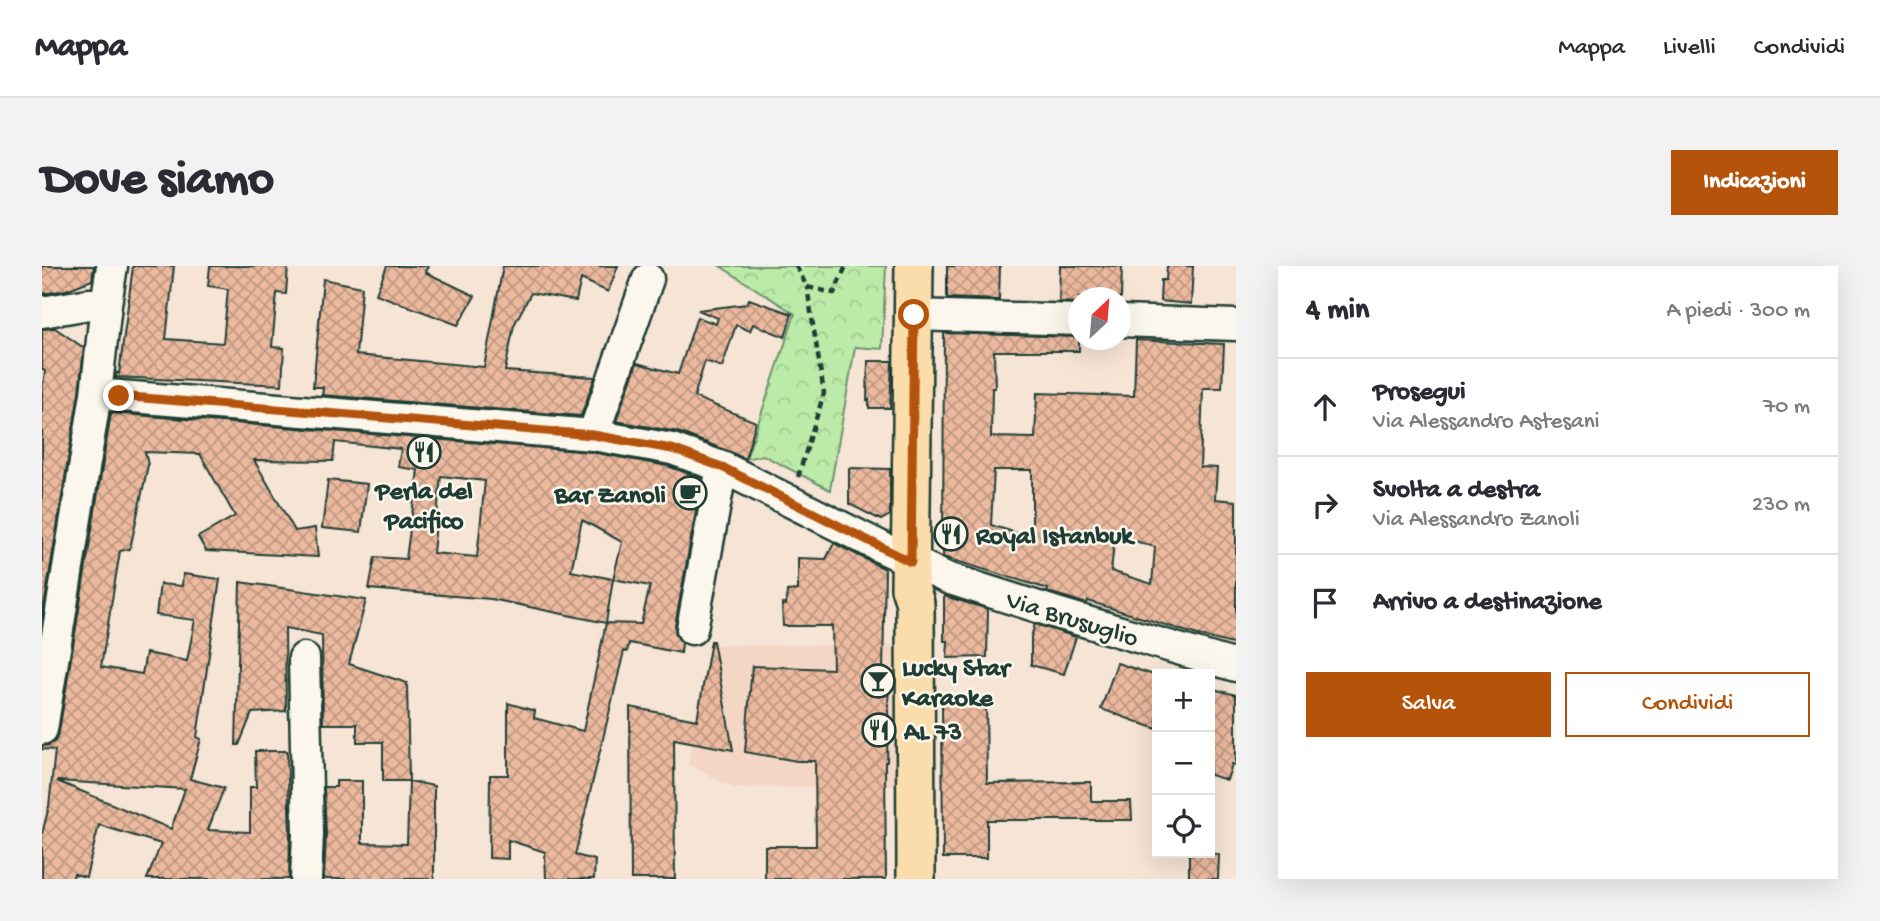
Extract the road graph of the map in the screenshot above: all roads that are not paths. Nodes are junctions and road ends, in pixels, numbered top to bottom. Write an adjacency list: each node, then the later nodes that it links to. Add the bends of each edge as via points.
1 (112, 266): 4 (street)
2 (914, 266): 6 (main road)
3 (648, 279): 11 (street)
4 (106, 304): 5 (street); 10 (street)
5 (42, 312)
6 (914, 315): 7 (street); 13 (main road)
7 (1068, 320)
8 (1131, 321): 9 (street)
9 (1236, 325)
10 (96, 394): 11 (street, Via Brusuglio); 17 (street)
11 (593, 435): 12 (street, Via Brusuglio, via 672,449)
12 (722, 467): 13 (street, Via Brusuglio); 14 (street)
13 (911, 562): 16 (street, Via Brusuglio, via 947,578); 19 (main road)
14 (692, 629)
15 (304, 657): 18 (street)
16 (1236, 666)
17 (42, 729)
18 (306, 879)
19 (916, 879)

